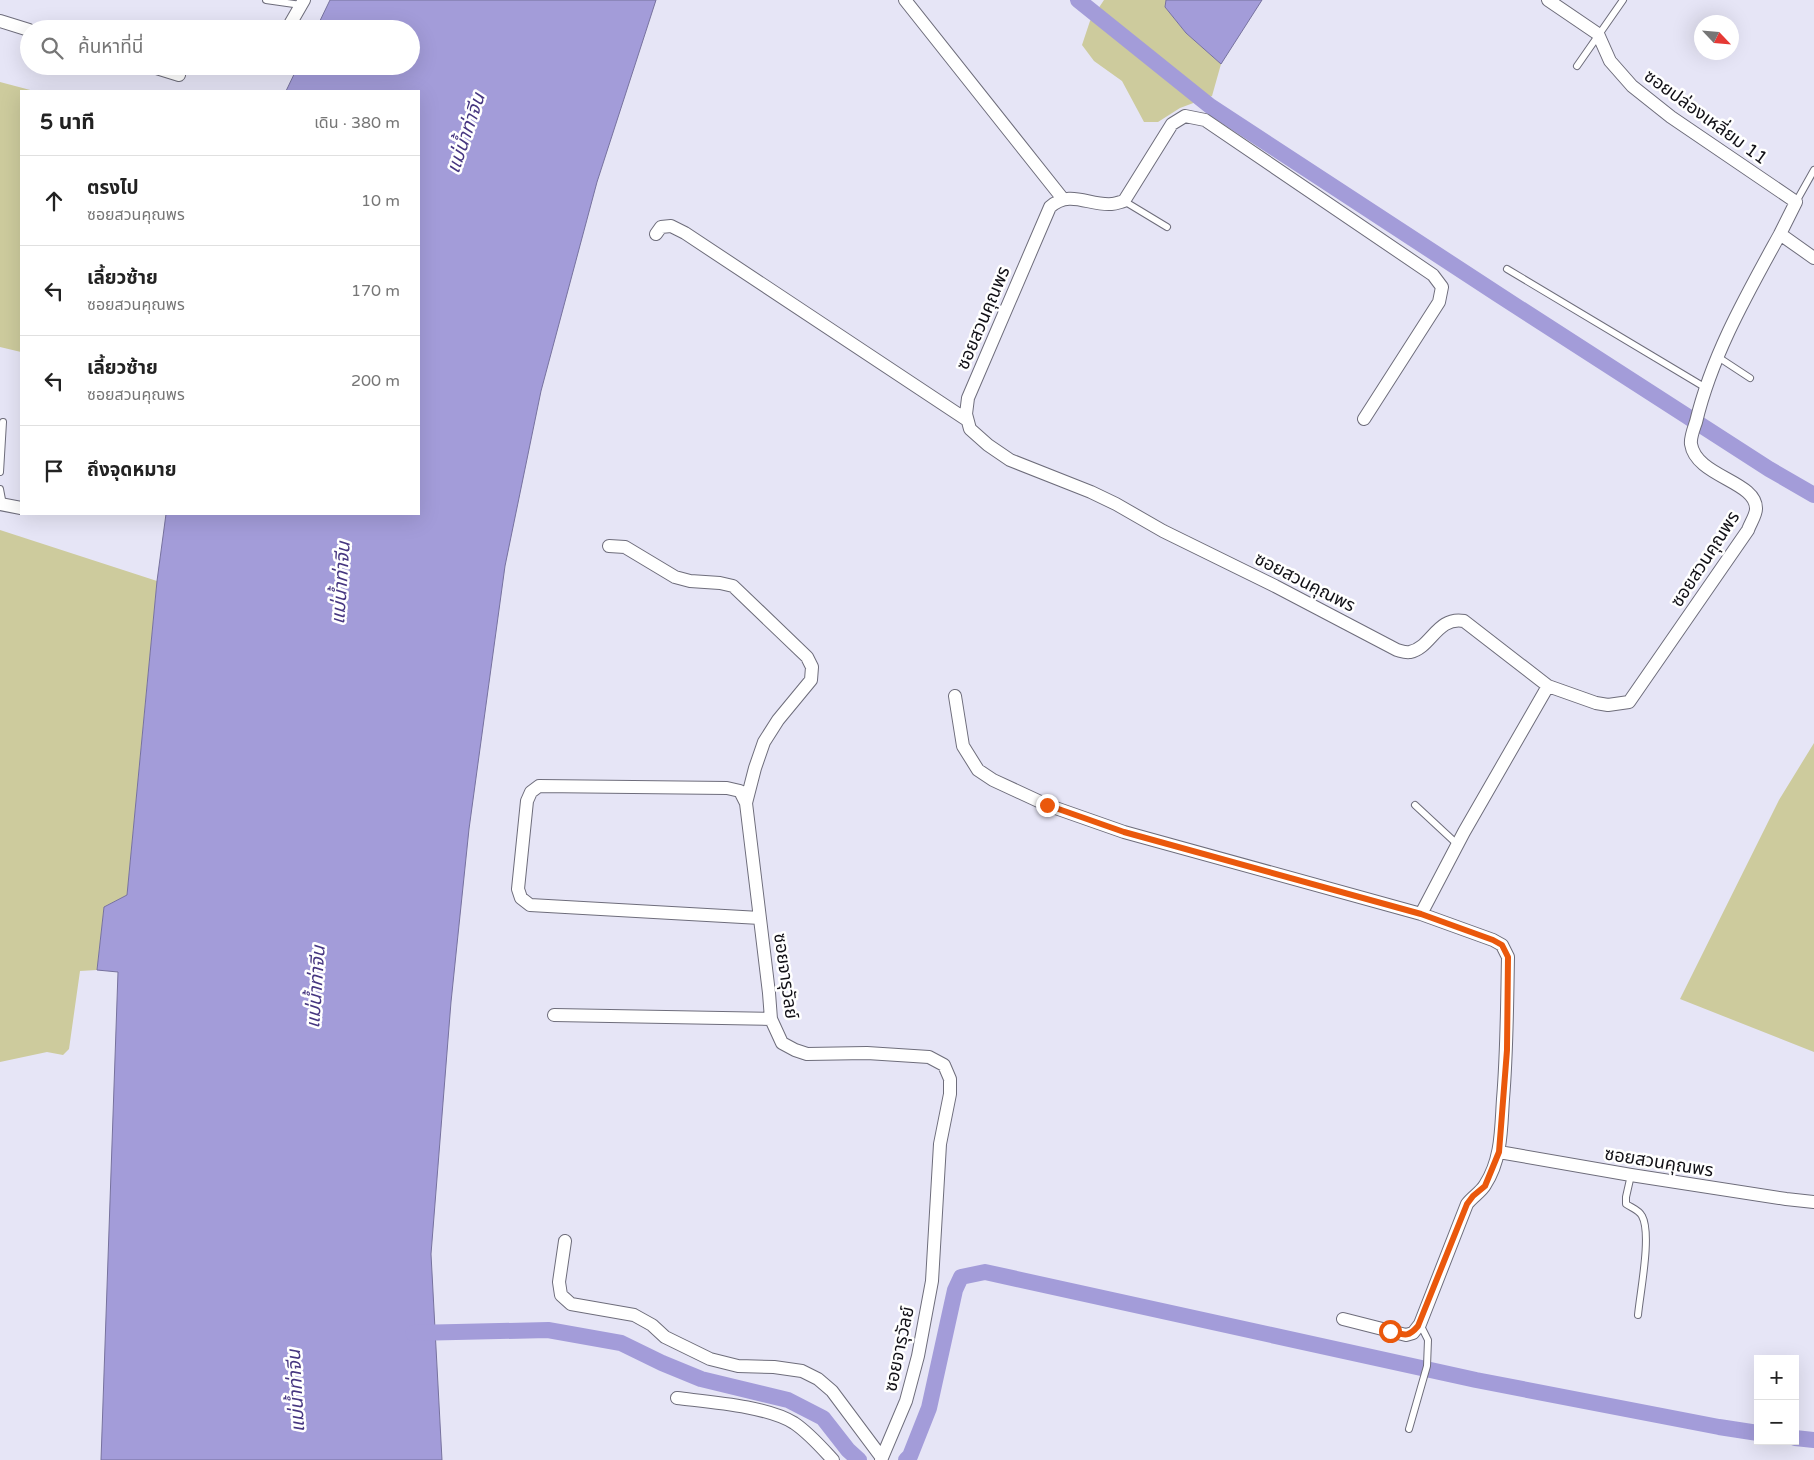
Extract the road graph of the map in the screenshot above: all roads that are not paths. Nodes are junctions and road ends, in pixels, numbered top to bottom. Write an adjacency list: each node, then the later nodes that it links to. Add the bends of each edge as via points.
1 (266, 0): 5 (lane)
2 (906, 0): 12 (street)
3 (1548, 0): 9 (street)
4 (1623, 0): 9 (lane)
5 (303, 2): 6 (street)
6 (292, 20)
7 (0, 22): 8 (street)
8 (20, 28)
9 (1598, 34): 10 (lane); 14 (street, ซอยปล่องเหลี่ยม 11, via 1610,61 1632,86 1671,117)
10 (1577, 66)
11 (1814, 170): 14 (lane)
12 (1063, 199): 13 (street, via 1112,204); 24 (street, ซอยสวนคุณพร, via 1050,207 968,398)
13 (1124, 201): 15 (lane); 23 (street, via 1172,124 1185,116 1205,120 1433,275 1442,286 1439,302)
14 (1796, 202): 17 (street)
15 (1167, 227)
16 (656, 234): 24 (street, via 661,226 671,226 686,234)
17 (1780, 234): 18 (street); 20 (street, ซอยสวนคุณพร)
18 (1814, 258)
19 (1507, 269): 22 (lane)
20 (1718, 357): 21 (lane); 22 (street, ซอยสวนคุณพร)
21 (1750, 378)
22 (1706, 388): 31 (street, ซอยสวนคุณพร, via 1691,443 1695,455 1705,466 1751,494 1756,508 1748,530 1629,702 1596,703)
23 (1364, 419)
24 (967, 420): 31 (street, ซอยสวนคุณพร, via 970,429 1010,460 1116,504 1397,650 1409,652 1418,648 1447,622 1464,622)
25 (3, 422): 26 (lane)
26 (0, 472)
27 (0, 489): 28 (lane)
28 (1, 504): 29 (street)
29 (20, 508)
30 (609, 546): 33 (street, ซอยจารุวัลย์, via 625,547 675,577 733,586 807,657 812,667 811,680 764,742)
31 (1548, 686): 35 (street)
32 (955, 696): 36 (street, via 963,746 978,770 993,780 1047,805 1124,832)
33 (746, 802): 37 (street, ซอยจารุวัลย์); 37 (street, via 740,791 727,788 539,786 527,801 518,889 521,898 530,905)
34 (1415, 805): 35 (lane)
35 (1457, 844): 36 (street)
36 (1421, 914): 40 (street, via 1493,940 1502,945 1508,957 1507,1050)
37 (760, 918): 39 (street, ซอยจารุวัลย์)
38 (554, 1015): 39 (street)
39 (770, 1019): 49 (street, ซอยจารุวัลย์, via 782,1043 806,1054 929,1057 944,1065 950,1079 940,1144 932,1281 906,1402)
40 (1499, 1152): 41 (street, ซอยสวนคุณพร); 46 (street, via 1485,1186 1467,1204)
41 (1631, 1175): 42 (street, ซอยสวนคุณพร); 44 (lane, via 1626,1204 1639,1212 1645,1226 1646,1243)
42 (1814, 1202)
43 (565, 1241): 49 (street, via 559,1282 561,1295 571,1304 634,1315 665,1337 710,1359 738,1366 802,1371 832,1391)
44 (1638, 1315)
45 (1343, 1319): 46 (street, via 1406,1335 1413,1333)
46 (1420, 1324): 48 (lane, via 1428,1340 1427,1366)
47 (677, 1398): 50 (street, via 737,1406 777,1416 806,1432)
48 (1409, 1429)
49 (882, 1459)
50 (833, 1460)

